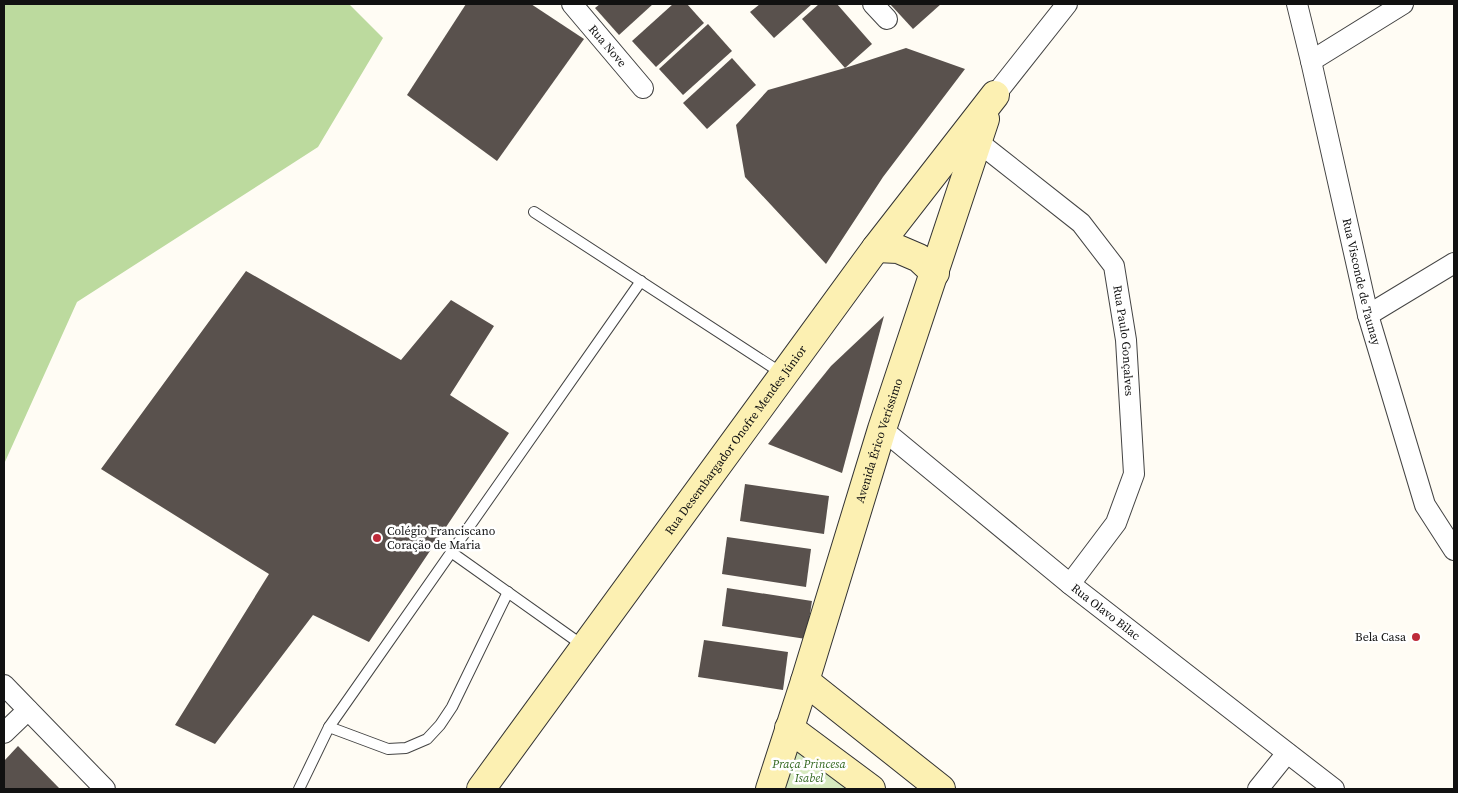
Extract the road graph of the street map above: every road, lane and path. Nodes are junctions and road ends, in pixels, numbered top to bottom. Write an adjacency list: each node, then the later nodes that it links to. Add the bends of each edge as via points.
1 (572, 4): 8 (street, Rua Nove)
2 (873, 4): 6 (street)
3 (1067, 4): 9 (street)
4 (1296, 4): 7 (street, Rua Visconde de Taunay)
5 (1403, 4): 7 (street)
6 (887, 19)
7 (1311, 61): 16 (street, Rua Visconde de Taunay)
8 (643, 88)
9 (995, 94): 10 (street, Avenida Érico Veríssimo); 12 (street, Rua Desembargador Onofre Mendes Júnior)
10 (977, 141): 14 (street, Avenida Érico Veríssimo); 21 (street, Rua Paulo Gonçalves, via 1081,223 1114,266 1126,340 1134,474 1116,523)
11 (534, 212): 15 (lane)
12 (876, 248): 14 (street, via 898,249 919,258); 17 (street, Rua Desembargador Onofre Mendes Júnior)
13 (1454, 263): 16 (street)
14 (935, 273): 18 (street, Avenida Érico Veríssimo)
15 (640, 281): 17 (lane); 20 (lane)
16 (1368, 315): 19 (street, Rua Visconde de Taunay, via 1425,504)
17 (784, 374): 23 (street, Rua Desembargador Onofre Mendes Júnior)
18 (882, 429): 21 (street, Rua Olavo Bilac); 24 (street, Avenida Érico Veríssimo)
19 (1454, 550)
20 (451, 552): 22 (lane); 27 (lane)
21 (1070, 584): 30 (street, Rua Olavo Bilac)
22 (508, 592): 23 (lane); 27 (lane, via 452,707 427,739 406,748 388,749)
23 (586, 647): 33 (street, Rua Desembargador Onofre Mendes Júnior)
24 (805, 681): 28 (street, Avenida Érico Veríssimo); 36 (street)
25 (4, 685): 26 (street)
26 (28, 710): 29 (street); 31 (street)
27 (329, 727): 32 (lane)
28 (789, 728): 34 (street, Avenida Érico Veríssimo); 35 (street)
29 (4, 733)
30 (1287, 753): 37 (street); 38 (street, Rua Olavo Bilac)
31 (105, 789)
32 (299, 789)
33 (481, 789)
34 (770, 789)
35 (871, 789)
36 (941, 789)
37 (1258, 789)
38 (1334, 789)

